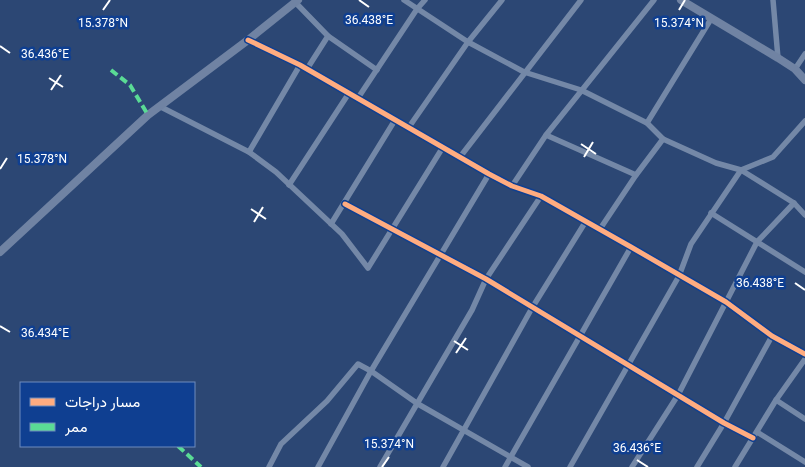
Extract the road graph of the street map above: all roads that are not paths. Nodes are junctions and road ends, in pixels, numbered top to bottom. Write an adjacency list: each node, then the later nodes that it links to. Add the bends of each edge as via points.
1 (404, 0): 9 (street)
2 (425, 0): 9 (street)
3 (502, 0): 13 (street)
4 (581, 0): 20 (street)
5 (654, 0): 22 (street)
6 (681, 0): 10 (street)
7 (773, 0): 15 (street)
8 (296, 1): 11 (street); 12 (street)
9 (417, 9): 13 (street); 19 (street)
10 (711, 19): 15 (street); 28 (street)
11 (328, 36): 17 (street); 19 (street)
12 (248, 40): 16 (street); 25 (street)
13 (468, 42): 20 (street); 29 (street)
14 (805, 54): 18 (street)
15 (778, 58): 18 (street)
16 (300, 65): 17 (street); 33 (street)
17 (307, 69): 23 (street)
18 (794, 69): 21 (street)
19 (377, 70): 24 (street)
20 (524, 72): 22 (street); 34 (street)
21 (805, 80)
22 (581, 90): 28 (street); 30 (street)
23 (349, 93): 24 (street); 38 (street)
24 (358, 98): 26 (street)
25 (159, 106): 33 (street); 51 (street)
26 (395, 120): 29 (street); 42 (street)
27 (805, 121): 35 (street, via 773,157)
28 (647, 123): 31 (street)
29 (409, 127): 32 (street)
30 (546, 135): 37 (street); 39 (street)
31 (663, 139): 35 (street); 37 (street)
32 (443, 147): 34 (street); 48 (street)
33 (248, 152): 38 (street)
34 (460, 157): 36 (street)
35 (741, 170): 41 (street); 43 (street)
36 (489, 174): 39 (street); 52 (street)
37 (636, 175): 47 (street)
38 (289, 185): 46 (street)
39 (512, 186): 40 (street)
40 (541, 196): 45 (street); 55 (street)
41 (794, 203): 44 (street); 49 (street)
42 (345, 204): 46 (street); 48 (street)
43 (711, 213): 49 (street); 54 (street, via 690,244)
44 (805, 215)
45 (586, 221): 47 (street); 57 (street)
46 (331, 224): 48 (street, via 368,268)
47 (600, 229): 50 (street)
48 (392, 231): 52 (street)
49 (757, 242): 53 (street); 56 (street)
50 (631, 247): 54 (street); 58 (street)
51 (0, 252)
52 (440, 256): 55 (street); 63 (street)
53 (805, 272)
54 (679, 276): 56 (street); 62 (street)
55 (486, 280): 57 (street); 66 (street)
56 (726, 302): 59 (street); 64 (street)
57 (532, 308): 58 (street); 69 (street)
58 (580, 335): 62 (street); 72 (street)
59 (772, 336): 60 (street); 68 (street)
60 (805, 354)
61 (805, 358): 65 (street)
62 (628, 364): 64 (street); 80 (street)
63 (371, 371): 66 (street); 74 (street, via 358,364 327,401 281,444); 75 (street)
64 (678, 395): 68 (street); 81 (street)
65 (776, 400): 67 (street); 70 (street)
66 (418, 404): 69 (street); 76 (street)
67 (805, 419)
68 (724, 423): 71 (street); 82 (street)
69 (463, 430): 72 (street); 77 (street)
70 (756, 432): 71 (street); 73 (street)
71 (753, 438): 83 (street)
72 (510, 458): 78 (street); 79 (street)
73 (805, 462)
74 (269, 467)
75 (318, 467)
76 (380, 467)
77 (442, 467)
78 (505, 467)
79 (528, 467)
80 (570, 467)
81 (632, 467)
82 (697, 467)
83 (734, 467)

